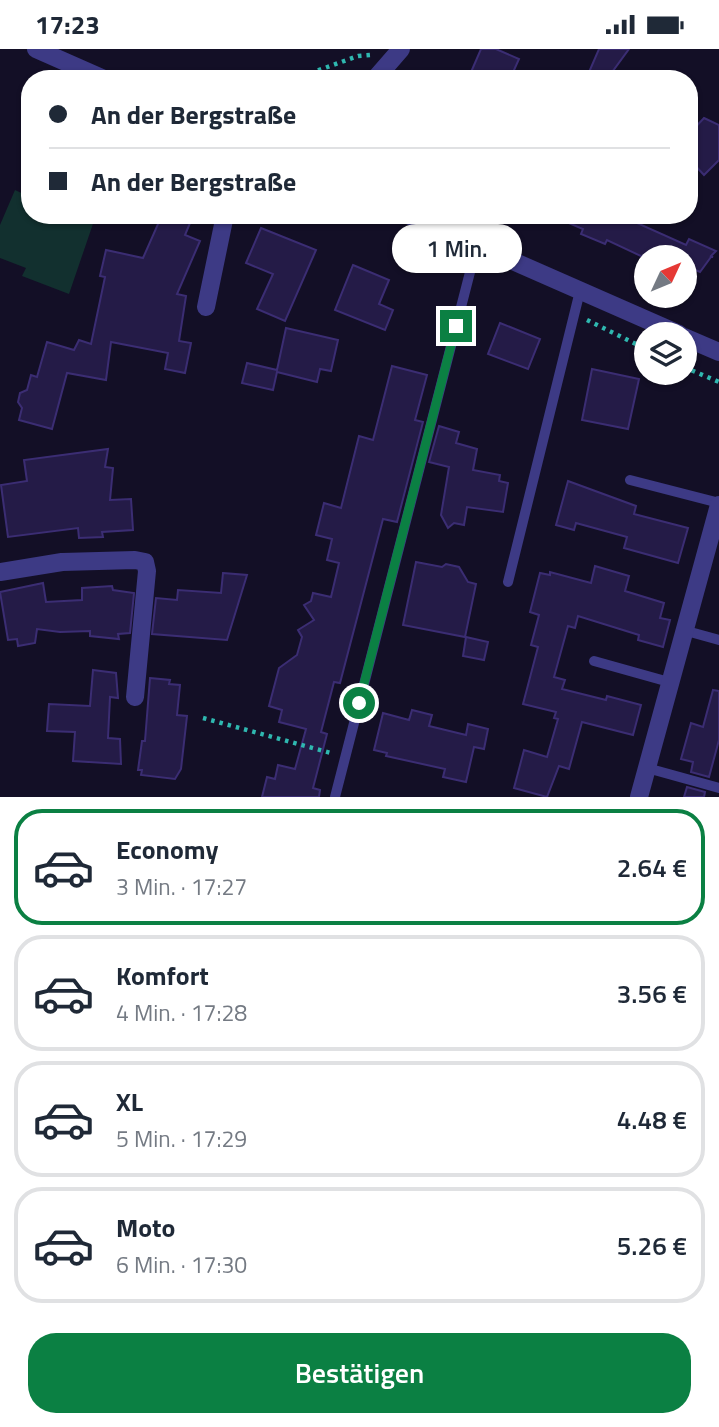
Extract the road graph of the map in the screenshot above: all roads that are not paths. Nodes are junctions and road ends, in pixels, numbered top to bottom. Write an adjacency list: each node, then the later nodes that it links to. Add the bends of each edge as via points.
1 (36, 49): 3 (street)
2 (399, 51): 4 (street)
3 (84, 70)
4 (383, 70)
5 (223, 224): 9 (street)
6 (428, 224): 7 (street)
7 (477, 246): 8 (street); 24 (lane)
8 (580, 291): 10 (street); 16 (lane)
9 (206, 307)
10 (651, 322)
11 (697, 343): 12 (street)
12 (719, 352)
13 (631, 480): 14 (lane)
14 (719, 504): 17 (street)
15 (0, 572): 21 (street, via 62,562 145,562)
16 (508, 582)
17 (683, 630): 18 (lane); 20 (street)
18 (719, 640)
19 (594, 661): 20 (lane)
20 (669, 682): 22 (street)
21 (135, 697)
22 (646, 768): 23 (lane); 25 (street)
23 (719, 787)
24 (335, 797)
25 (639, 797)

